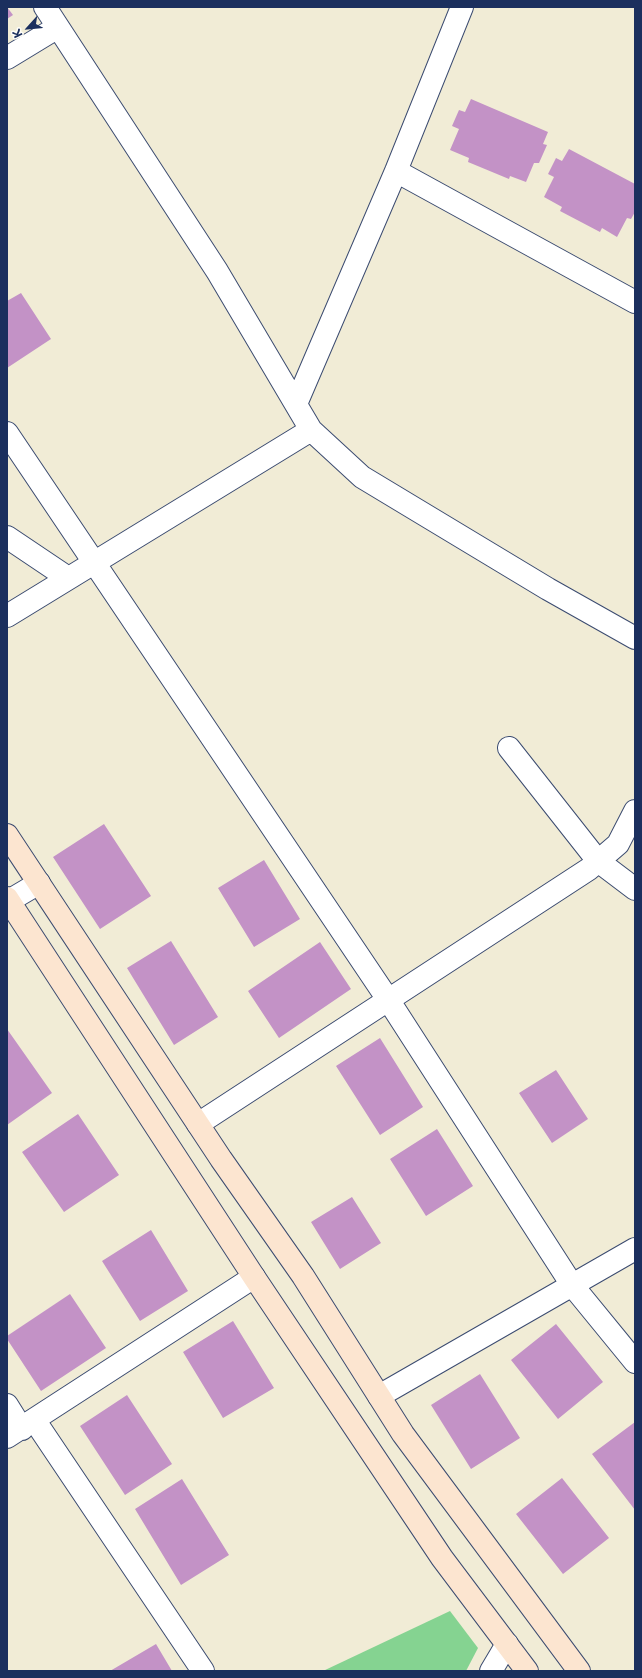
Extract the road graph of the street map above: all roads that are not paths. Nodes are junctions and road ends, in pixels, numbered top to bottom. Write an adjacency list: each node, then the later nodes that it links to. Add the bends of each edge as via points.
1 (45, 7): 3 (street)
2 (462, 7): 5 (street)
3 (58, 27): 4 (street); 7 (street, via 217,271)
4 (7, 58)
5 (396, 171): 6 (street); 7 (street)
6 (635, 302)
7 (296, 404): 8 (street)
8 (311, 430): 11 (street); 14 (street, via 362,477)
9 (7, 433): 11 (street)
10 (7, 536): 12 (street)
11 (94, 562): 12 (street); 22 (street)
12 (68, 578): 13 (street)
13 (7, 616)
14 (635, 638)
15 (509, 748): 18 (street)
16 (635, 811): 18 (street, via 618,844)
17 (7, 835): 19 (street)
18 (598, 861): 20 (street); 22 (street)
19 (39, 883): 21 (street); 23 (street)
20 (635, 889)
21 (8, 900): 25 (street)
22 (389, 1001): 23 (street); 26 (street)
23 (198, 1124): 28 (street, via 303,1276)
24 (635, 1249): 26 (street)
25 (254, 1277): 30 (street); 31 (street, via 442,1558)
26 (572, 1285): 27 (street); 28 (street)
27 (635, 1362)
28 (379, 1396): 35 (street, via 403,1434)
29 (7, 1405): 30 (street)
30 (21, 1429): 32 (street)
31 (507, 1644): 33 (street); 34 (street)
32 (203, 1671)
33 (492, 1671)
34 (528, 1671)
35 (579, 1671)

